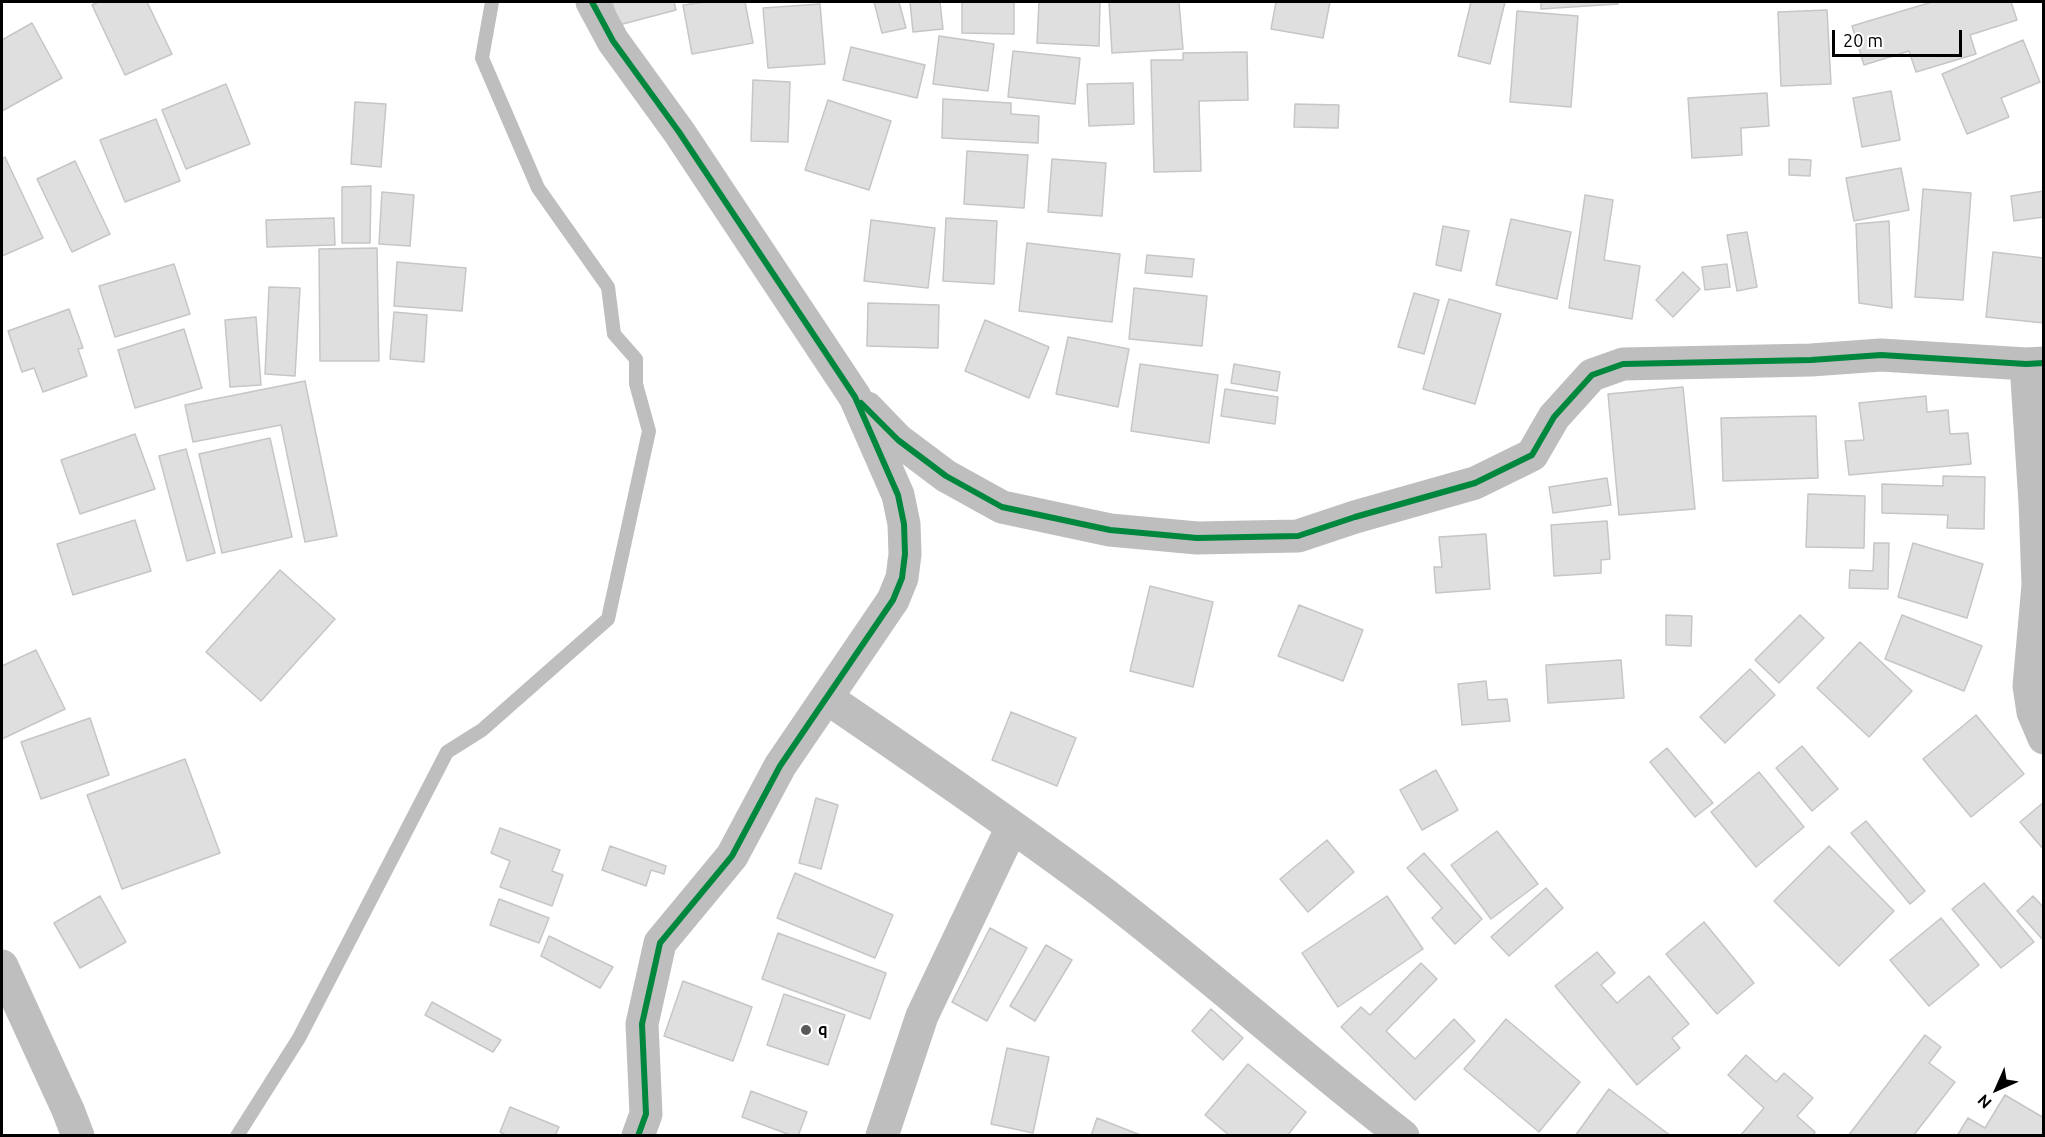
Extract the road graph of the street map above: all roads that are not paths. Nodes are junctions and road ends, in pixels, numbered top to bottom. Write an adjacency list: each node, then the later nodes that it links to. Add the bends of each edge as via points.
1 (592, 2): 3 (street, via 613,41 679,132)
2 (2035, 363): 3 (street, via 1881,355 1623,364 1592,375 1554,417 1532,455 1475,483 1298,536 1197,538 1110,530 1002,507 936,469 898,440); 5 (street, via 2038,585 2029,686)
3 (855, 397): 4 (street, via 898,495 905,554 902,578 893,600)
4 (827, 698): 6 (street); 9 (street, via 780,766 732,855 660,943 642,1024 646,1114)
5 (2043, 738)
6 (1012, 827): 10 (street, via 922,1016); 11 (street, via 1149,930)
7 (2, 966): 8 (street)
8 (78, 1136)
9 (638, 1136)
10 (882, 1136)
11 (1403, 1136)

